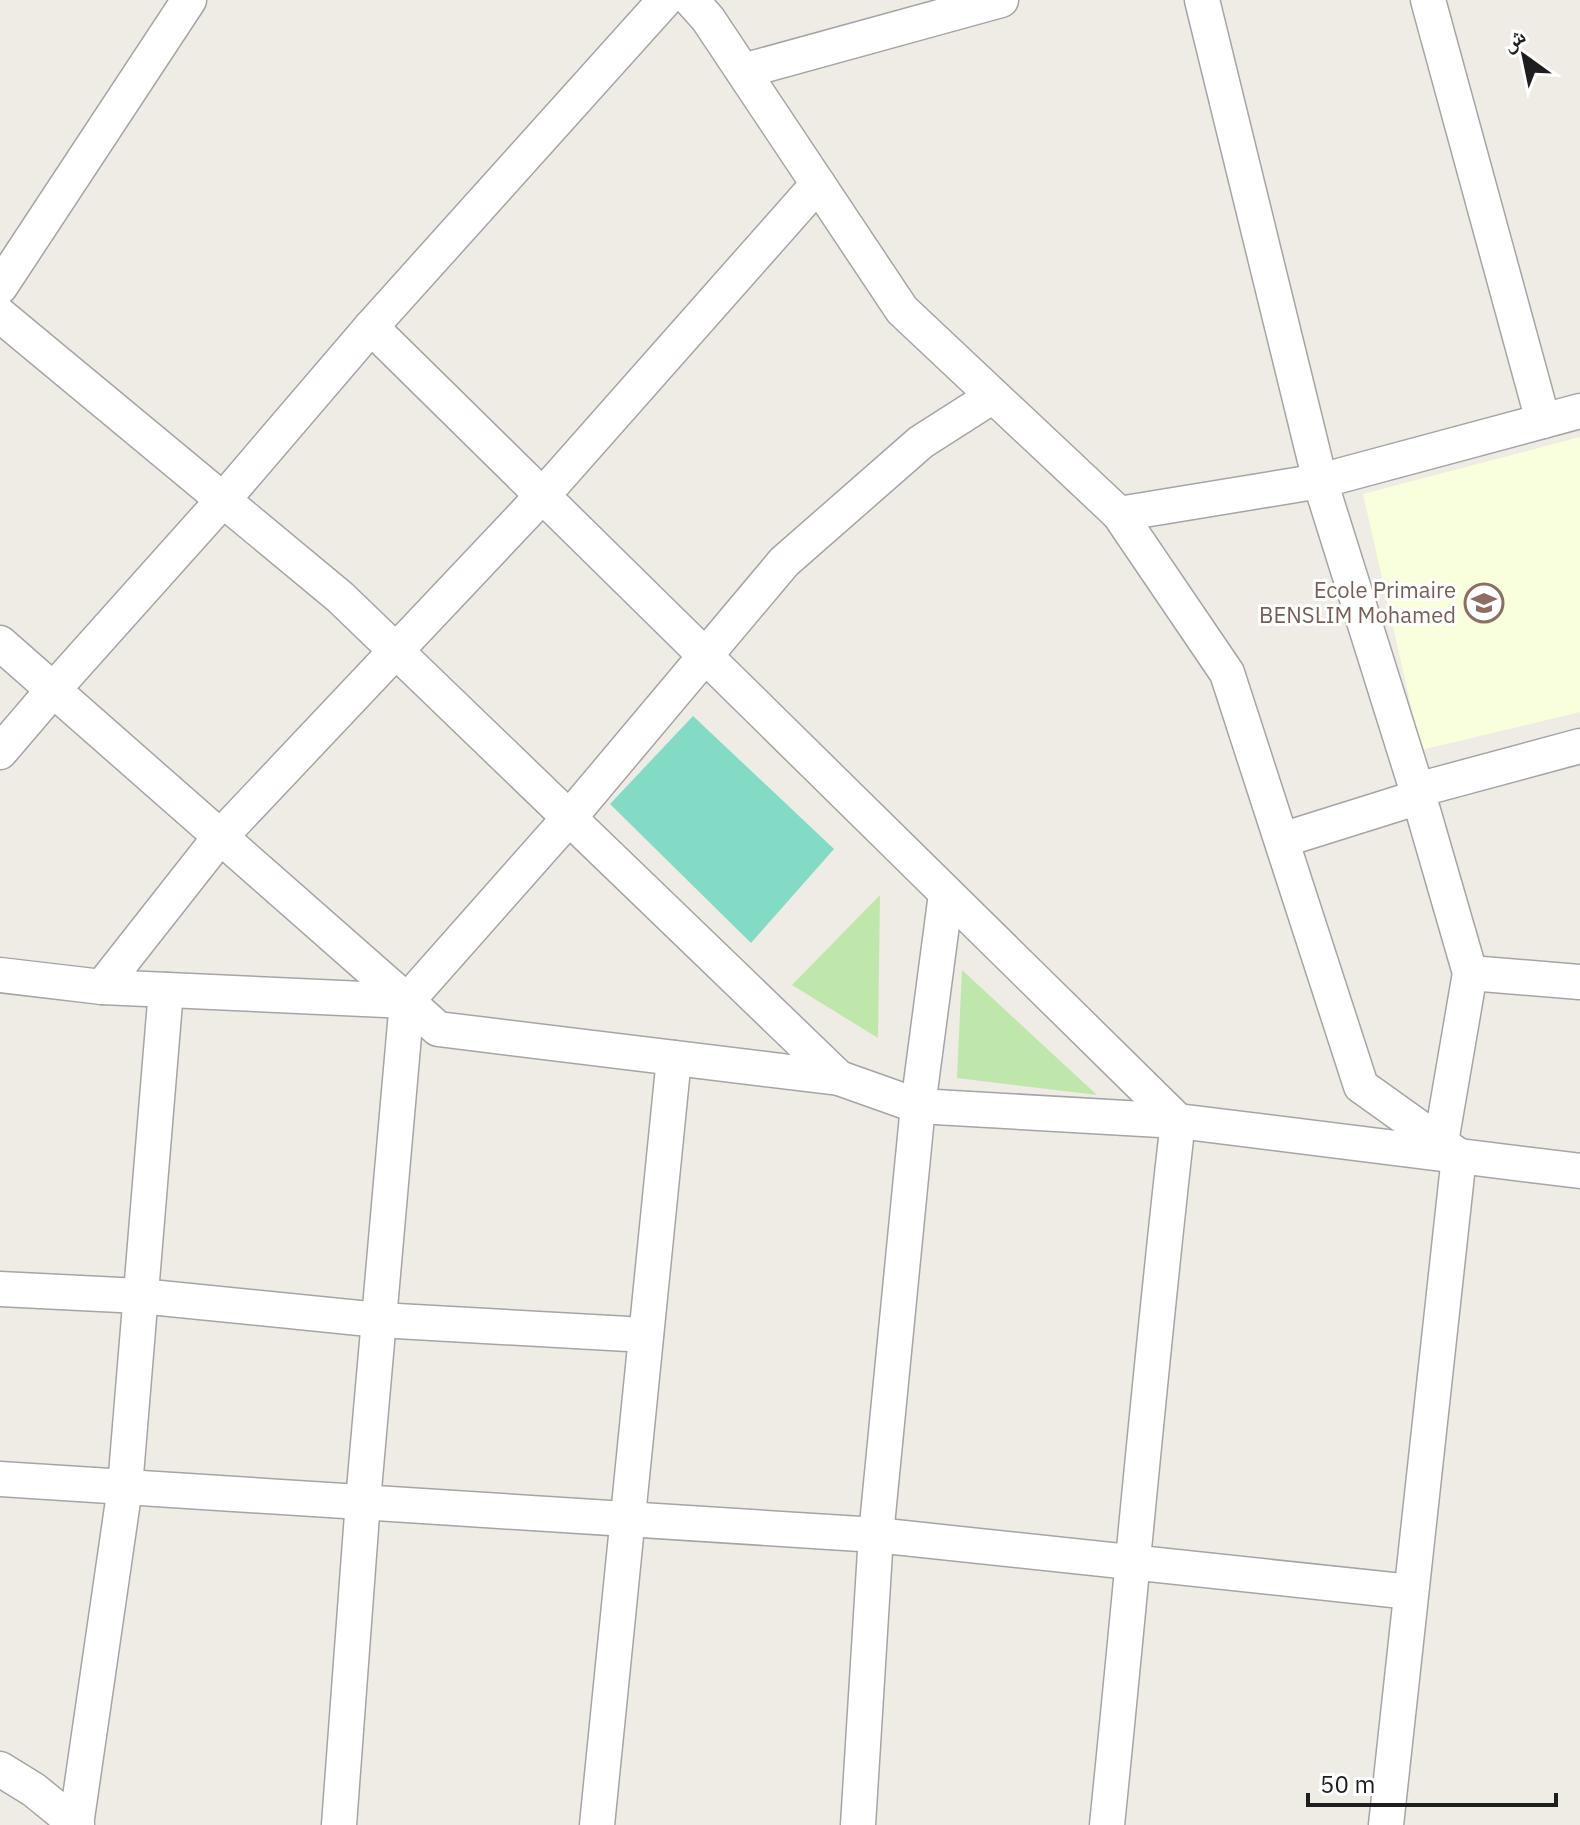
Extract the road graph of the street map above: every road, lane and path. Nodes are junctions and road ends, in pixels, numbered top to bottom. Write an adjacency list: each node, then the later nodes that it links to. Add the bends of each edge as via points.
1 (189, 0): 9 (street)
2 (665, 0): 11 (street)
3 (691, 0): 7 (street)
4 (1001, 0): 7 (street)
5 (1202, 0): 15 (street)
6 (1428, 0): 14 (street)
7 (743, 71): 8 (street)
8 (818, 184): 12 (street, via 902,310); 16 (street)
9 (0, 287)
10 (0, 315): 17 (street)
11 (371, 327): 16 (street); 17 (street)
12 (993, 396): 18 (street); 21 (street, via 921,442 784,562)
13 (1580, 411): 14 (street)
14 (1543, 421): 15 (street)
15 (1320, 481): 18 (street); 25 (street)
16 (543, 495): 20 (street); 21 (street)
17 (223, 500): 20 (street); 22 (street)
18 (1119, 514): 28 (street, via 1227,673)
19 (0, 643): 22 (street)
20 (395, 650): 26 (street); 27 (street)
21 (706, 657): 26 (street); 29 (street)
22 (53, 690): 24 (street); 27 (street)
23 (1580, 746): 25 (street)
24 (0, 752)
25 (1418, 794): 28 (street); 30 (street)
26 (569, 818): 35 (street); 37 (street)
27 (220, 837): 33 (street); 35 (street)
28 (1282, 840): 40 (street, via 1361,1086)
29 (946, 894): 38 (street); 39 (street)
30 (1470, 973): 32 (street); 40 (street)
31 (0, 975): 33 (street)
32 (1580, 982)
33 (102, 987): 34 (street)
34 (166, 990): 35 (street); 43 (street)
35 (407, 1001): 36 (street, via 438,1029); 44 (street)
36 (674, 1058): 37 (street); 45 (street)
37 (839, 1078): 38 (street)
38 (918, 1106): 39 (street); 50 (street)
39 (1178, 1121): 40 (street); 51 (street)
40 (1450, 1149): 41 (street); 52 (street)
41 (1580, 1171)
42 (0, 1289): 43 (street)
43 (140, 1296): 44 (street); 47 (street)
44 (379, 1320): 45 (street); 48 (street)
45 (646, 1335): 49 (street)
46 (0, 1479): 47 (street)
47 (125, 1487): 48 (street); 54 (street)
48 (363, 1501): 49 (street); 55 (street)
49 (629, 1518): 50 (street); 56 (street)
50 (876, 1535): 51 (street); 57 (street)
51 (1134, 1561): 52 (street); 58 (street)
52 (1411, 1592): 59 (street)
53 (0, 1769): 54 (street)
54 (76, 1825)
55 (339, 1825)
56 (597, 1825)
57 (858, 1825)
58 (1107, 1825)
59 (1386, 1825)

